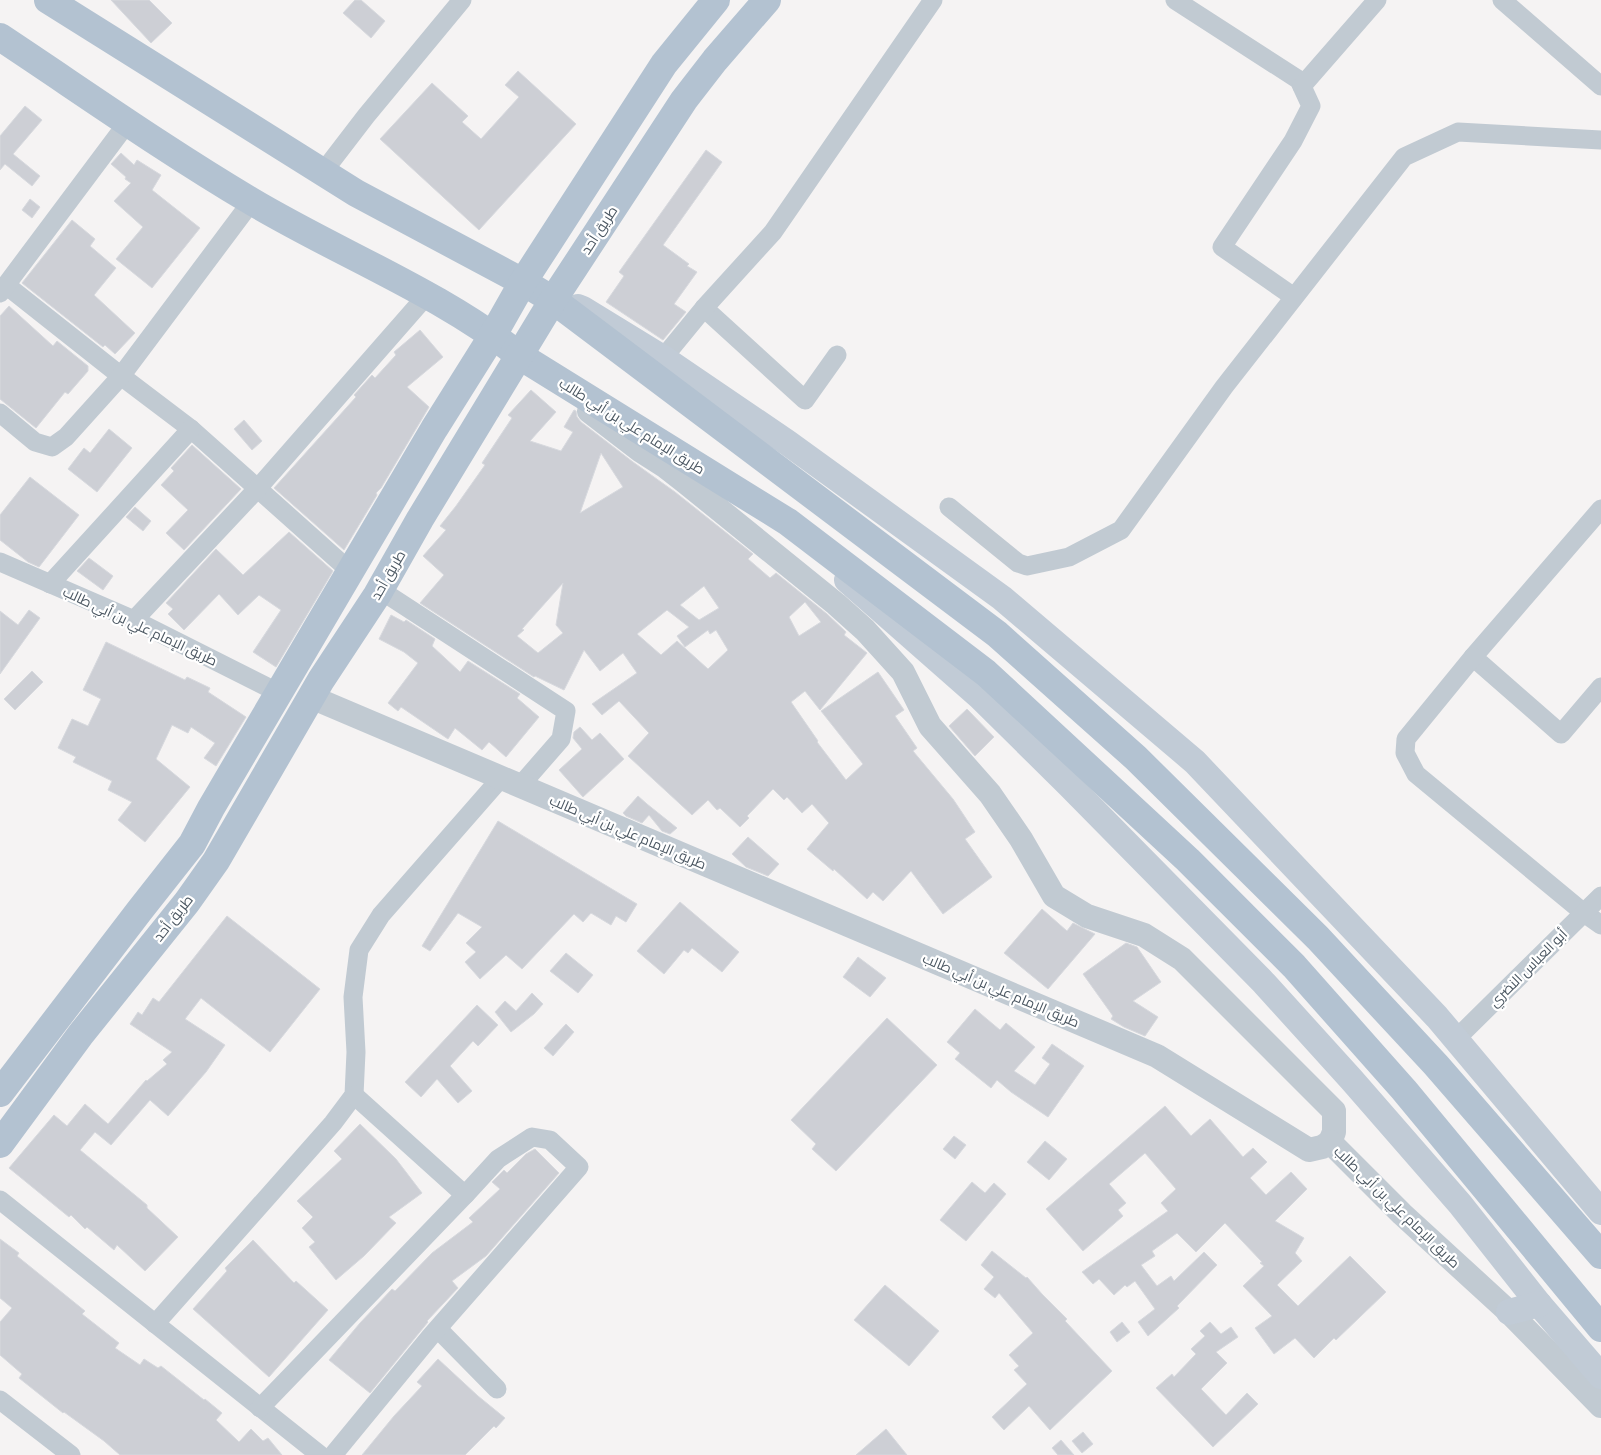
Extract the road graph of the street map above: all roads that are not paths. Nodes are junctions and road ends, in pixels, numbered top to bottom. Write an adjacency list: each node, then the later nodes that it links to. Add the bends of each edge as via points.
1 (48, 0): 14 (main road)
2 (462, 0): 14 (street)
3 (716, 0): 16 (main road, via 664,64)
4 (768, 0): 20 (main road, طريق أحد, via 684,100)
5 (933, 0): 21 (street, via 773,232)
6 (1175, 0): 10 (street, via 1299,80)
7 (1502, 0): 11 (street)
8 (1374, 1): 10 (street)
9 (0, 37): 12 (main road, طريق الإمام علي بن أبي طالب)
10 (1302, 86): 19 (street, via 1311,106 1293,141 1222,247)
11 (1601, 86)
12 (128, 122): 15 (main road, طريق الإمام علي بن أبي طالب); 17 (street)
13 (1601, 140): 19 (street, via 1458,132 1404,157)
14 (323, 172): 16 (main road)
15 (252, 201): 18 (main road, طريق الإمام علي بن أبي طالب); 26 (street)
16 (523, 282): 20 (main road); 22 (main road)
17 (3, 289): 26 (street)
18 (427, 295): 22 (main road, طريق الإمام علي بن أبي طالب); 29 (street)
19 (1294, 298): 30 (street, via 1224,387 1121,530 1069,557 1027,566 1018,563)
20 (553, 300): 24 (main road, طريق أحد); 25 (main road, via 583,309); 56 (main road, via 997,634 1136,758 1318,938 1436,1065)
21 (704, 308): 23 (street, via 805,400); 25 (street)
22 (493, 335): 24 (main road, طريق الإمام علي بن أبي طالب); 34 (main road)
23 (837, 355)
24 (520, 356): 32 (main road, طريق الإمام علي بن أبي طالب); 36 (main road, طريق أحد); 50 (street, via 640,451 678,476 865,630 903,672 930,726 990,794 1054,896 1087,916 1144,935 1182,959)
25 (663, 358): 46 (main road, via 796,449 1002,598 1049,637 1194,762)
26 (121, 376): 27 (street, via 66,438 52,447 35,442); 28 (street)
27 (0, 413)
28 (191, 429): 29 (street); 35 (street)
29 (258, 488): 34 (street); 37 (street)
30 (949, 507)
31 (1601, 509): 38 (street)
32 (788, 522): 47 (main road, via 859,592 980,698 1069,785 1264,983); 60 (main road, طريق الإمام علي بن أبي طالب, via 986,673 1188,860 1294,966 1391,1076)
33 (0, 562): 35 (street, طريق الإمام علي بن أبي طالب)
34 (350, 571): 40 (main road)
35 (50, 584): 37 (street, طريق الإمام علي بن أبي طالب)
36 (377, 595): 41 (main road, طريق أحد); 42 (street, via 388,595 566,711 561,739)
37 (134, 620): 40 (street, طريق الإمام علي بن أبي طالب)
38 (1473, 657): 39 (street, via 1561,734); 44 (street, via 1406,738 1405,753 1416,774)
39 (1601, 687)
40 (278, 693): 48 (main road, via 192,844)
41 (310, 697): 42 (street, طريق الإمام علي بن أبي طالب); 52 (main road, طريق أحد, via 216,861)
42 (511, 782): 49 (street, via 381,915 359,950 353,997); 51 (street, طريق الإمام علي بن أبي طالب, via 1157,1056 1309,1150)
43 (1601, 896): 44 (street, أبو العباس النضري)
44 (1584, 913): 45 (street); 46 (street, أبو العباس النضري)
45 (1601, 925)
46 (1456, 1040): 55 (main road)
47 (1343, 1071): 50 (street, via 1334,1089); 57 (main road, via 1460,1204)
48 (0, 1093)
49 (354, 1095): 53 (street); 59 (street, via 333,1123)
50 (1334, 1111): 51 (street, via 1334,1132)
51 (1330, 1142): 58 (street, طريق الإمام علي بن أبي طالب, via 1402,1214)
52 (0, 1144)
53 (465, 1195): 61 (street, via 498,1159 532,1137 550,1140 579,1167); 66 (street)
54 (0, 1200): 59 (street)
55 (1601, 1212)
56 (1601, 1255)
57 (1539, 1304): 58 (main road); 62 (main road)
58 (1509, 1312): 65 (street, طريق الإمام علي بن أبي طالب)
59 (155, 1324): 66 (street)
60 (1601, 1328)
61 (438, 1329): 63 (street); 69 (street)
62 (1601, 1376)
63 (496, 1389)
64 (0, 1400): 67 (street)
65 (1601, 1406)
66 (260, 1408): 68 (street)
67 (71, 1455)
68 (320, 1455)
69 (332, 1455)

